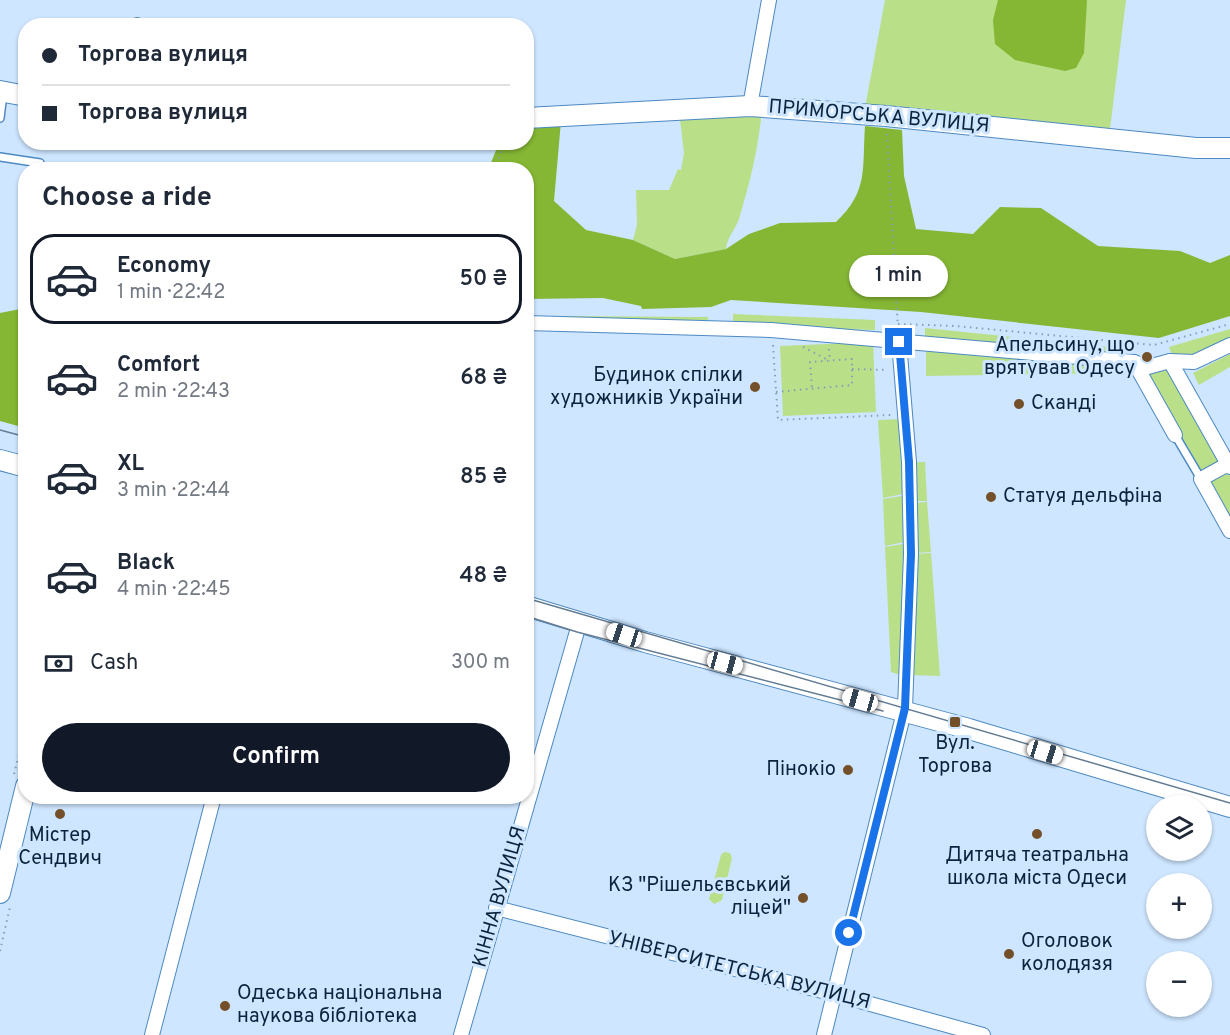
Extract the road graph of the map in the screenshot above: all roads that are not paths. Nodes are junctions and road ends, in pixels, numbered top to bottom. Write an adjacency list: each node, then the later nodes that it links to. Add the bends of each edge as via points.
1 (769, 0): 4 (street)
2 (2, 92): 3 (main road); 5 (lane)
3 (18, 95)
4 (750, 106): 6 (main road, ПРИМОРСЬКА ВУЛИЦЯ); 7 (main road, ПРИМОРСЬКА ВУЛИЦЯ)
5 (0, 118)
6 (534, 118)
7 (1230, 148)
8 (0, 157): 9 (lane)
9 (33, 162)
10 (534, 323): 11 (street, via 771,330)
11 (899, 342): 14 (street); 23 (street, via 909,462 911,554)
12 (1230, 345): 13 (street, via 1194,362)
13 (1170, 361): 14 (street, via 1148,367); 18 (street)
14 (1134, 362): 15 (street)
15 (1175, 435): 19 (lane)
16 (0, 460): 17 (main road)
17 (18, 465)
18 (1229, 465): 19 (street)
19 (1201, 480): 20 (street)
20 (1230, 531)
21 (534, 608): 22 (main road)
22 (580, 621): 23 (main road); 24 (street, КІННА ВУЛИЦЯ)
23 (904, 710): 28 (main road); 32 (street)
24 (534, 778)
25 (21, 804): 29 (main road)
26 (212, 804): 33 (street)
27 (526, 804): 31 (street, КІННА ВУЛИЦЯ)
28 (1230, 807)
29 (3, 864): 30 (main road)
30 (0, 893)
31 (496, 908): 32 (street, УНІВЕРСИТЕТСЬКА ВУЛИЦЯ); 34 (street, КІННА ВУЛИЦЯ)
32 (834, 994): 35 (street); 36 (street, УНІВЕРСИТЕТСЬКА ВУЛИЦЯ)
33 (152, 1035)
34 (461, 1035)
35 (824, 1035)
36 (983, 1035)

